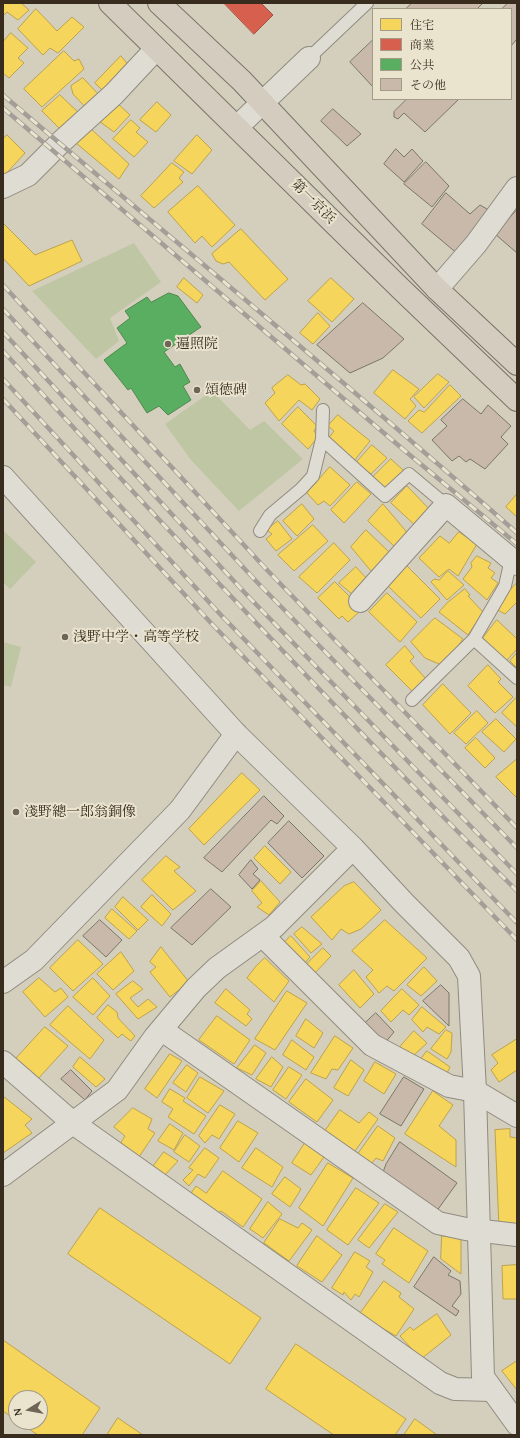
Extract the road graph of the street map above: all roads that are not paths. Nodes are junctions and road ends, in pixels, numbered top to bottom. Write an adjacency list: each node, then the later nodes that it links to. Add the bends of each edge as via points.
1 (110, 3): 4 (highway, 第一京浜)
2 (159, 3): 6 (highway)
3 (367, 3): 5 (lane)
4 (156, 49): 7 (highway, 第一京浜); 8 (street, via 114,94 28,175)
5 (309, 58): 6 (street)
6 (262, 103): 7 (street); 10 (highway)
7 (237, 127): 12 (highway, 第一京浜)
8 (3, 187)
9 (517, 188): 10 (street, via 476,244)
10 (437, 289): 11 (highway)
11 (517, 364)
12 (517, 400)
13 (323, 410): 14 (lane)
14 (322, 439): 16 (lane, via 385,496 408,474); 17 (lane, via 313,476 270,515)
15 (3, 476): 23 (street)
16 (446, 505): 18 (street); 19 (street)
17 (260, 531)
18 (514, 562): 20 (lane, via 505,586)
19 (360, 601)
20 (474, 639): 21 (lane); 22 (lane)
21 (517, 678)
22 (412, 700)
23 (236, 734): 24 (street); 26 (street, via 180,810 34,960)
24 (353, 848): 25 (street); 29 (street, via 459,958 469,976)
25 (263, 936): 27 (street, via 217,968 196,988); 29 (street, via 372,1045 449,1086)
26 (3, 982)
27 (162, 1030): 31 (street, via 117,1090); 33 (street, via 438,1223)
28 (3, 1062): 31 (street)
29 (475, 1091): 30 (street); 33 (street)
30 (517, 1116)
31 (73, 1123): 32 (street); 35 (street, via 440,1383 455,1389)
32 (3, 1175)
33 (480, 1232): 34 (street); 35 (street, via 483,1377)
34 (517, 1235)
35 (492, 1390): 36 (street)
36 (517, 1424)

